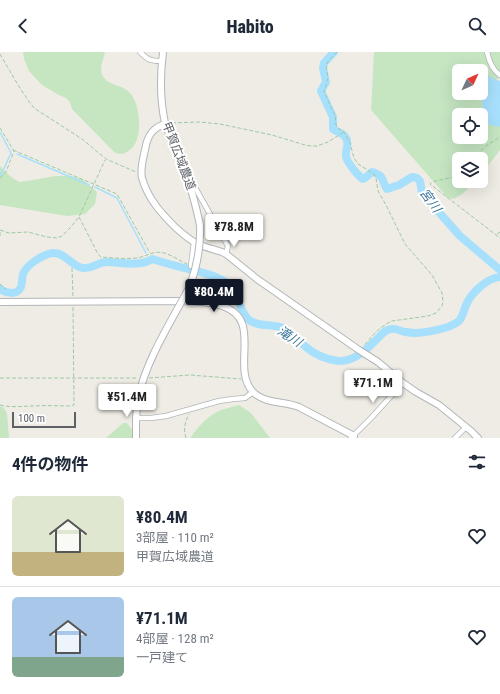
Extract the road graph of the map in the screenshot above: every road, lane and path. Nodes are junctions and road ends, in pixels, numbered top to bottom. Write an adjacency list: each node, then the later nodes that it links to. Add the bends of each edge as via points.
1 (140, 52): 6 (street, via 151,61)
2 (163, 52): 6 (street, 甲賀広域農道)
3 (487, 52): 7 (street, via 491,66)
4 (336, 53): 10 (path, via 326,65 328,78 324,92 335,115 337,127)
5 (0, 54): 14 (path, via 34,108 82,139)
6 (162, 61): 8 (street, 甲賀広域農道, via 160,84)
7 (500, 75)
8 (166, 123): 10 (path, via 220,124 308,146 328,142); 15 (street, 甲賀広域農道); 16 (street, via 151,132 146,142)
9 (0, 128): 12 (path)
10 (344, 132): 35 (path, via 358,164 374,174 378,191 405,244 432,276 442,293 443,301 436,313 387,323 362,347)
11 (500, 137): 13 (path)
12 (13, 150): 18 (path, via 6,172); 19 (path)
13 (480, 152)
14 (106, 159): 16 (path); 19 (path)
15 (183, 167): 28 (street, via 228,246); 45 (street, 甲賀広域農道, bridge, via 195,200 200,225 198,258 190,286 142,380)
16 (142, 176): 26 (street, via 154,204)
17 (452, 177): 23 (path, via 430,184)
18 (0, 178)
19 (94, 184): 20 (path); 27 (path, via 117,194)
20 (79, 217): 21 (path, via 62,236 57,238 28,232 9,234); 27 (path, via 101,257 134,258)
21 (0, 231): 24 (path)
22 (500, 232): 23 (path)
23 (496, 234): 25 (path)
24 (0, 237)
25 (500, 238)
26 (194, 242): 28 (street); 29 (street)
27 (150, 254): 29 (path, via 164,254)
28 (226, 254): 35 (street, via 257,279)
29 (191, 266)
30 (72, 268): 34 (path)
31 (0, 284): 32 (path)
32 (6, 289)
33 (0, 302): 34 (street)
34 (74, 302): 37 (path); 40 (street, via 188,302 224,306 234,312 244,328)
35 (364, 354): 41 (street)
36 (0, 378): 37 (path)
37 (73, 378): 38 (path); 43 (path, via 74,405)
38 (139, 378)
39 (147, 378): 40 (path, via 190,375)
40 (246, 379): 42 (street)
41 (403, 383): 46 (street, via 439,405); 47 (street)
42 (253, 392): 44 (street, via 246,398); 47 (street, via 269,401 299,407)
43 (0, 405)
44 (192, 408): 45 (street, via 158,418); 49 (path, via 185,424)
45 (136, 418): 48 (street, 甲賀広域農道)
46 (466, 427): 50 (street); 51 (street)
47 (354, 437)
48 (136, 438)
49 (186, 438)
50 (455, 438)
51 (478, 438)

